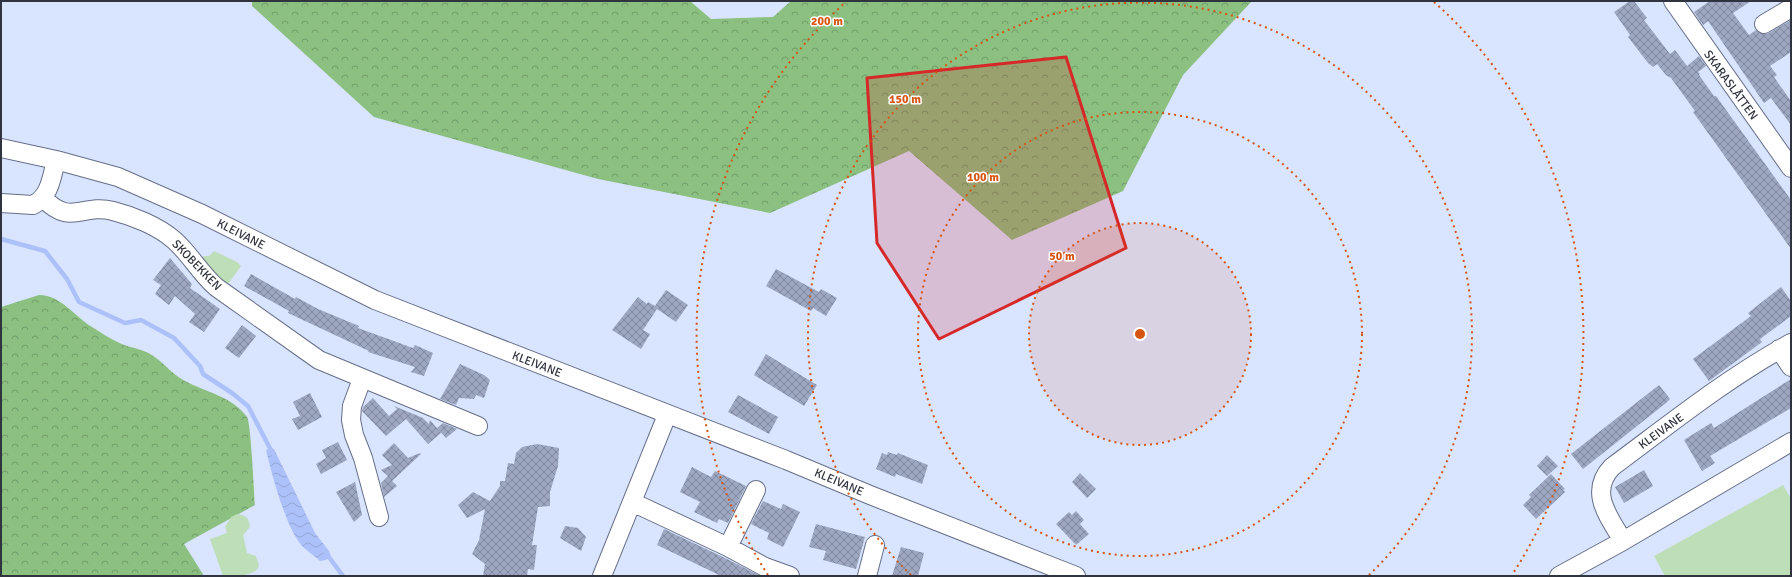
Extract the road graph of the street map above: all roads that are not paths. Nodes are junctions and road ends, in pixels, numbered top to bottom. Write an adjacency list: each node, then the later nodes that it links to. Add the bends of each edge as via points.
1 (1673, 1): 6 (street, SKARASLÅTTEN)
2 (1791, 8): 3 (street)
3 (1764, 24)
4 (1, 148): 5 (street, KLEIVANE)
5 (56, 160): 7 (street, via 48,190); 12 (street, KLEIVANE, via 118,177 160,194 375,300)
6 (1791, 168)
7 (43, 198): 8 (street, via 33,205); 11 (street, SKOBEKKEN, via 63,213 100,209 112,211 165,233 216,287 307,353)
8 (1, 203)
9 (1785, 346): 10 (street, KLEIVANE); 18 (street, KLEIVANE, via 1729,381 1606,473 1601,485 1602,501)
10 (1791, 367)
11 (362, 378): 13 (street, SKOBEKKEN); 17 (street, via 352,406 351,420)
12 (667, 414): 16 (street); 24 (street, KLEIVANE)
13 (478, 426)
14 (1791, 442): 18 (street)
15 (756, 490): 20 (street)
16 (632, 502): 20 (street); 21 (street)
17 (379, 518)
18 (1623, 541): 25 (street)
19 (875, 545): 23 (street)
20 (728, 547): 22 (street, via 765,567)
21 (602, 576)
22 (790, 576)
23 (867, 576)
24 (1076, 576)
25 (1559, 576)

